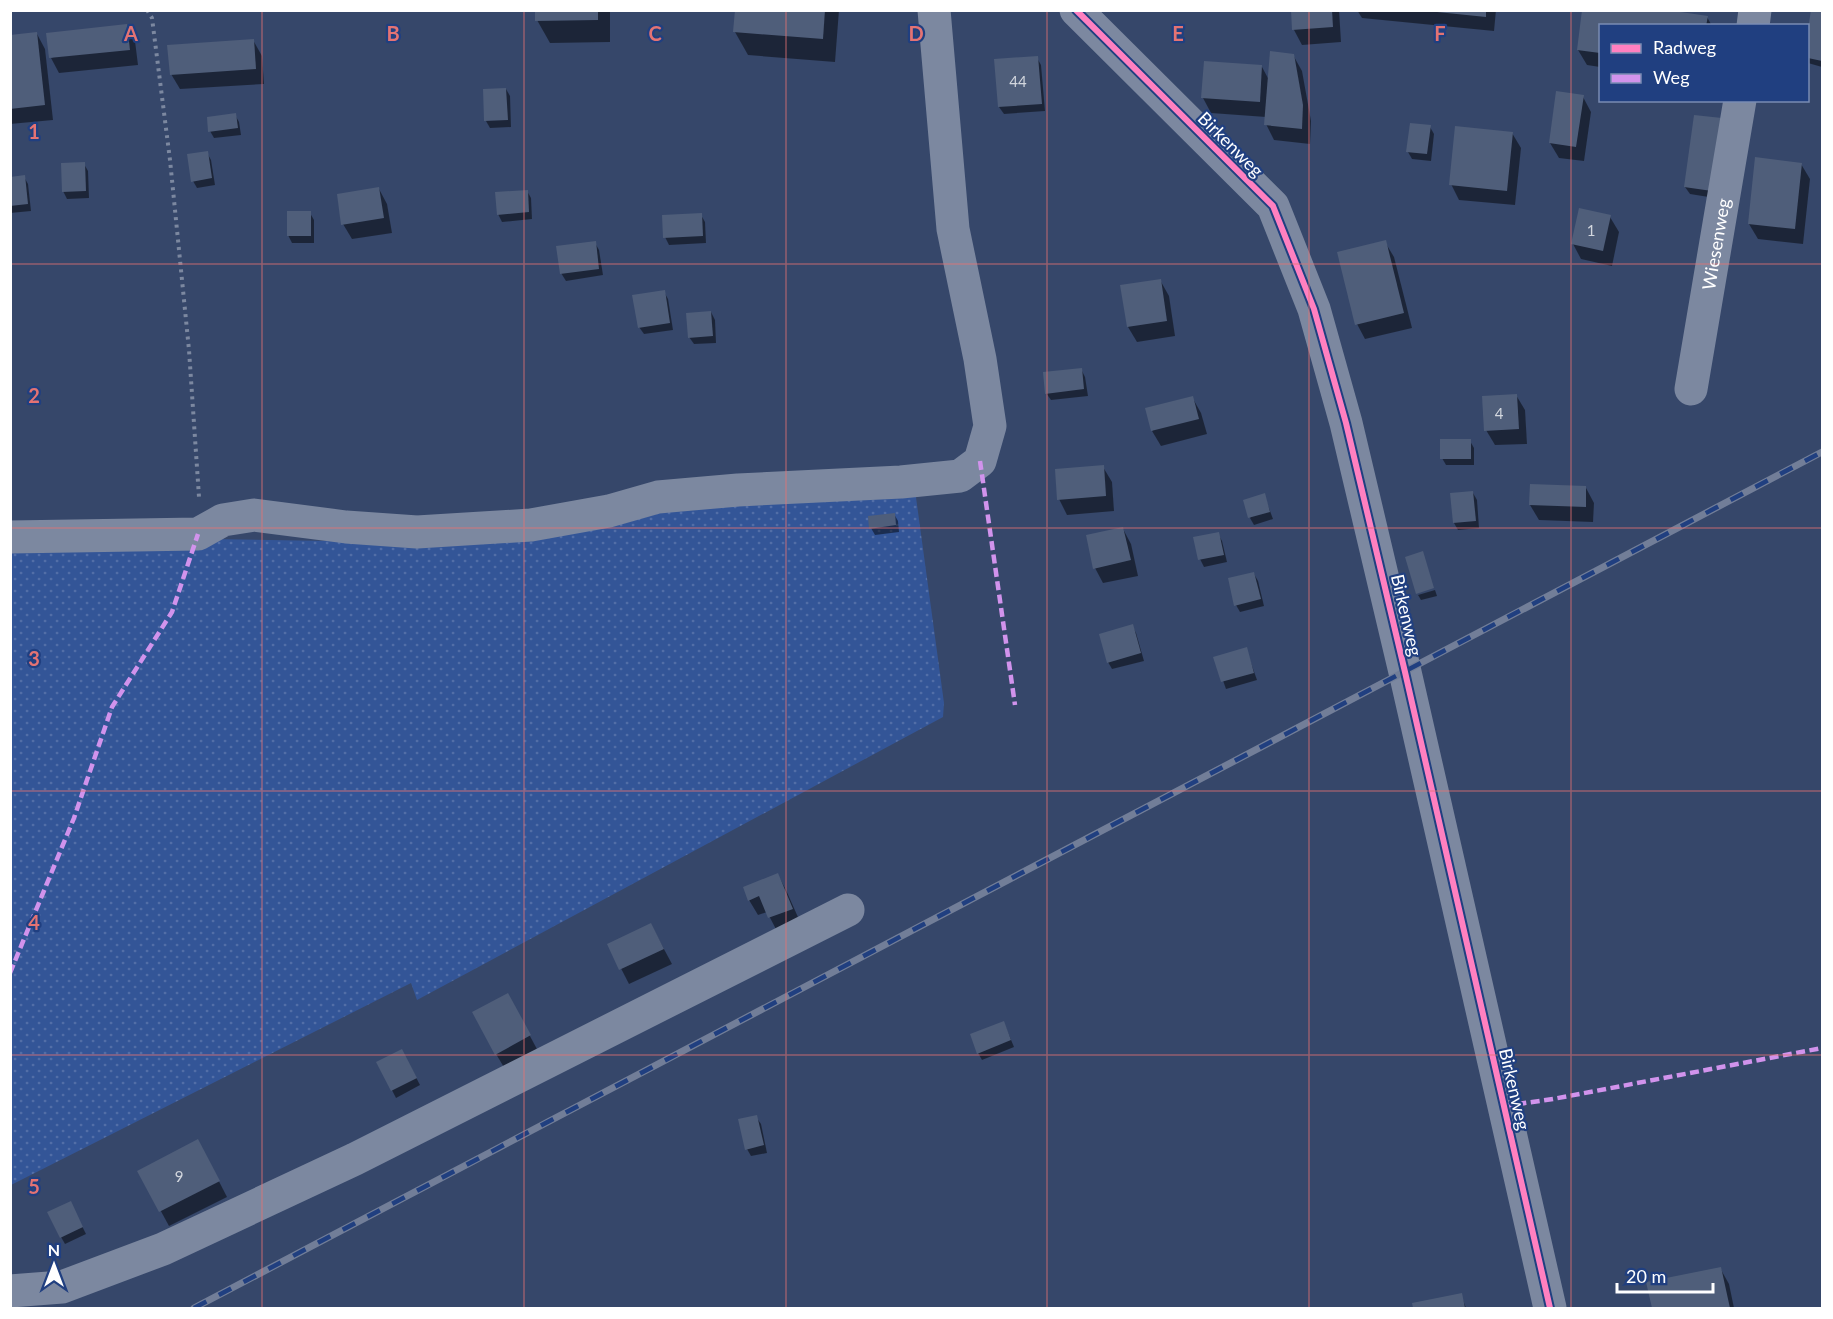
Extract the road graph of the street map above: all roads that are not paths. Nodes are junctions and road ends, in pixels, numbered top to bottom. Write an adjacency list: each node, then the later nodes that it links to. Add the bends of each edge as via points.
1 (934, 10): 5 (street, via 953,229 990,426 980,461 960,476 658,497 609,511 531,525 417,531 254,515 222,520 198,534)
2 (1076, 10): 8 (street, Birkenweg, via 1273,206 1314,309 1346,423 1405,672)
3 (1740, 102): 4 (street, Wiesenweg)
4 (1691, 389)
5 (10, 537)
6 (848, 910): 7 (street, via 355,1159 163,1248 63,1287)
7 (10, 1291)
8 (1550, 1308)

